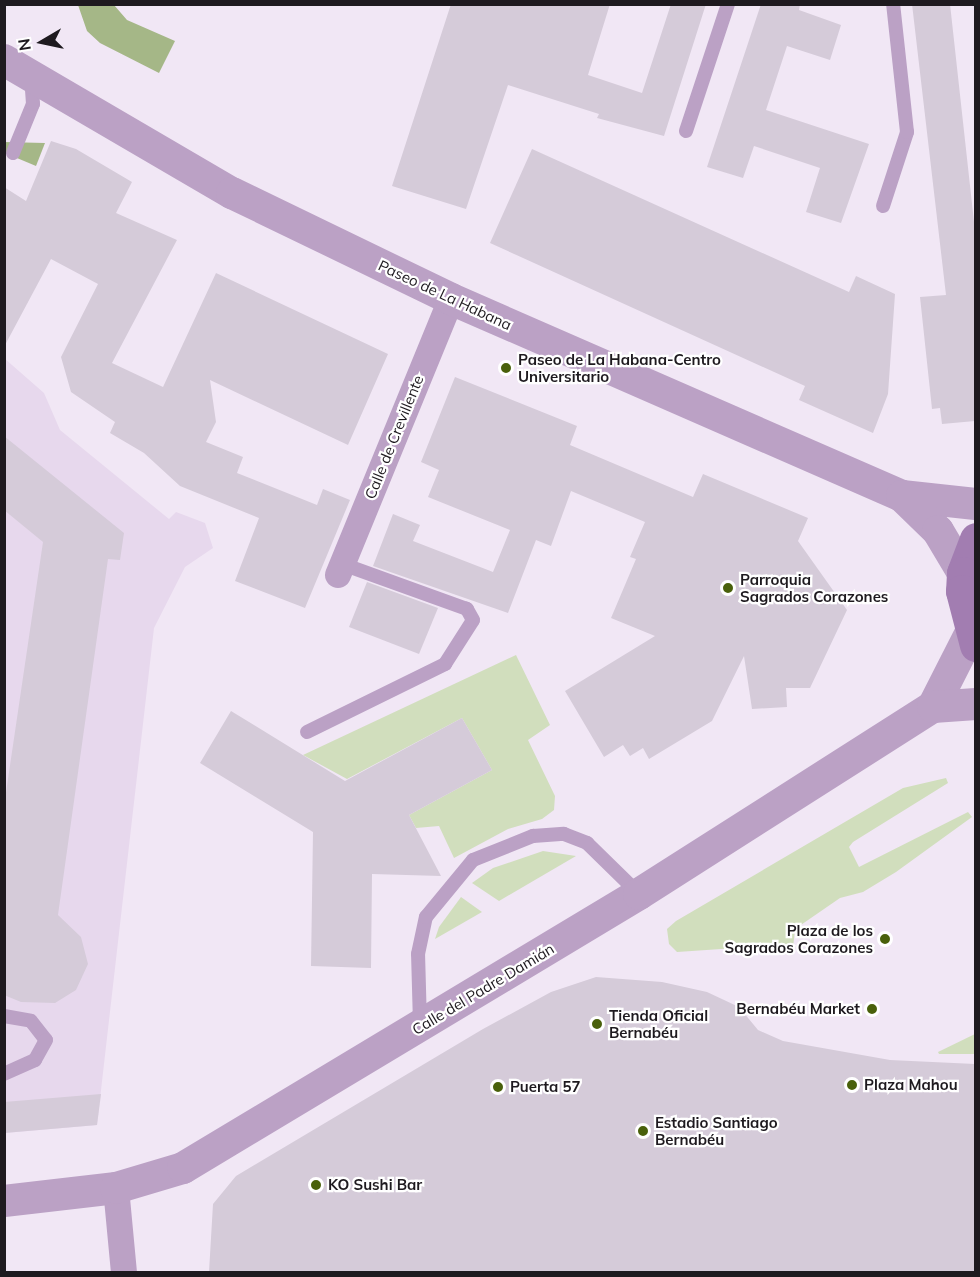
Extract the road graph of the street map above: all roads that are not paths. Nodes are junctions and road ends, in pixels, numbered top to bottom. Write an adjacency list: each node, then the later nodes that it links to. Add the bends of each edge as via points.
1 (728, 4): 4 (lane)
2 (893, 4): 6 (lane, via 907,132)
3 (16, 73): 5 (lane, via 33,104); 7 (street, Paseo de La Habana, via 232,193)
4 (686, 131)
5 (14, 153)
6 (883, 206)
7 (451, 299): 8 (street, Paseo de La Habana); 11 (street, Calle de Crevillente)
8 (902, 496): 9 (street); 12 (street, via 938,531)
9 (975, 504)
10 (975, 539): 12 (main road)
11 (340, 569): 16 (lane, via 467,609 473,620 445,664)
12 (963, 573): 13 (main road)
13 (973, 640): 15 (street)
14 (975, 704): 15 (street)
15 (933, 707): 17 (street, Calle del Padre Damián)
16 (307, 732)
17 (639, 894): 19 (street, Calle del Padre Damián); 19 (lane, via 587,843 564,834 532,836 473,860 426,917 418,954)
18 (4, 1016): 20 (lane, via 31,1021 46,1040 35,1060)
19 (420, 1028): 21 (street, Calle del Padre Damián, via 183,1168)
20 (4, 1074)
21 (116, 1188): 22 (street, Calle del Padre Damián); 23 (street)
22 (4, 1201)
23 (124, 1272)

